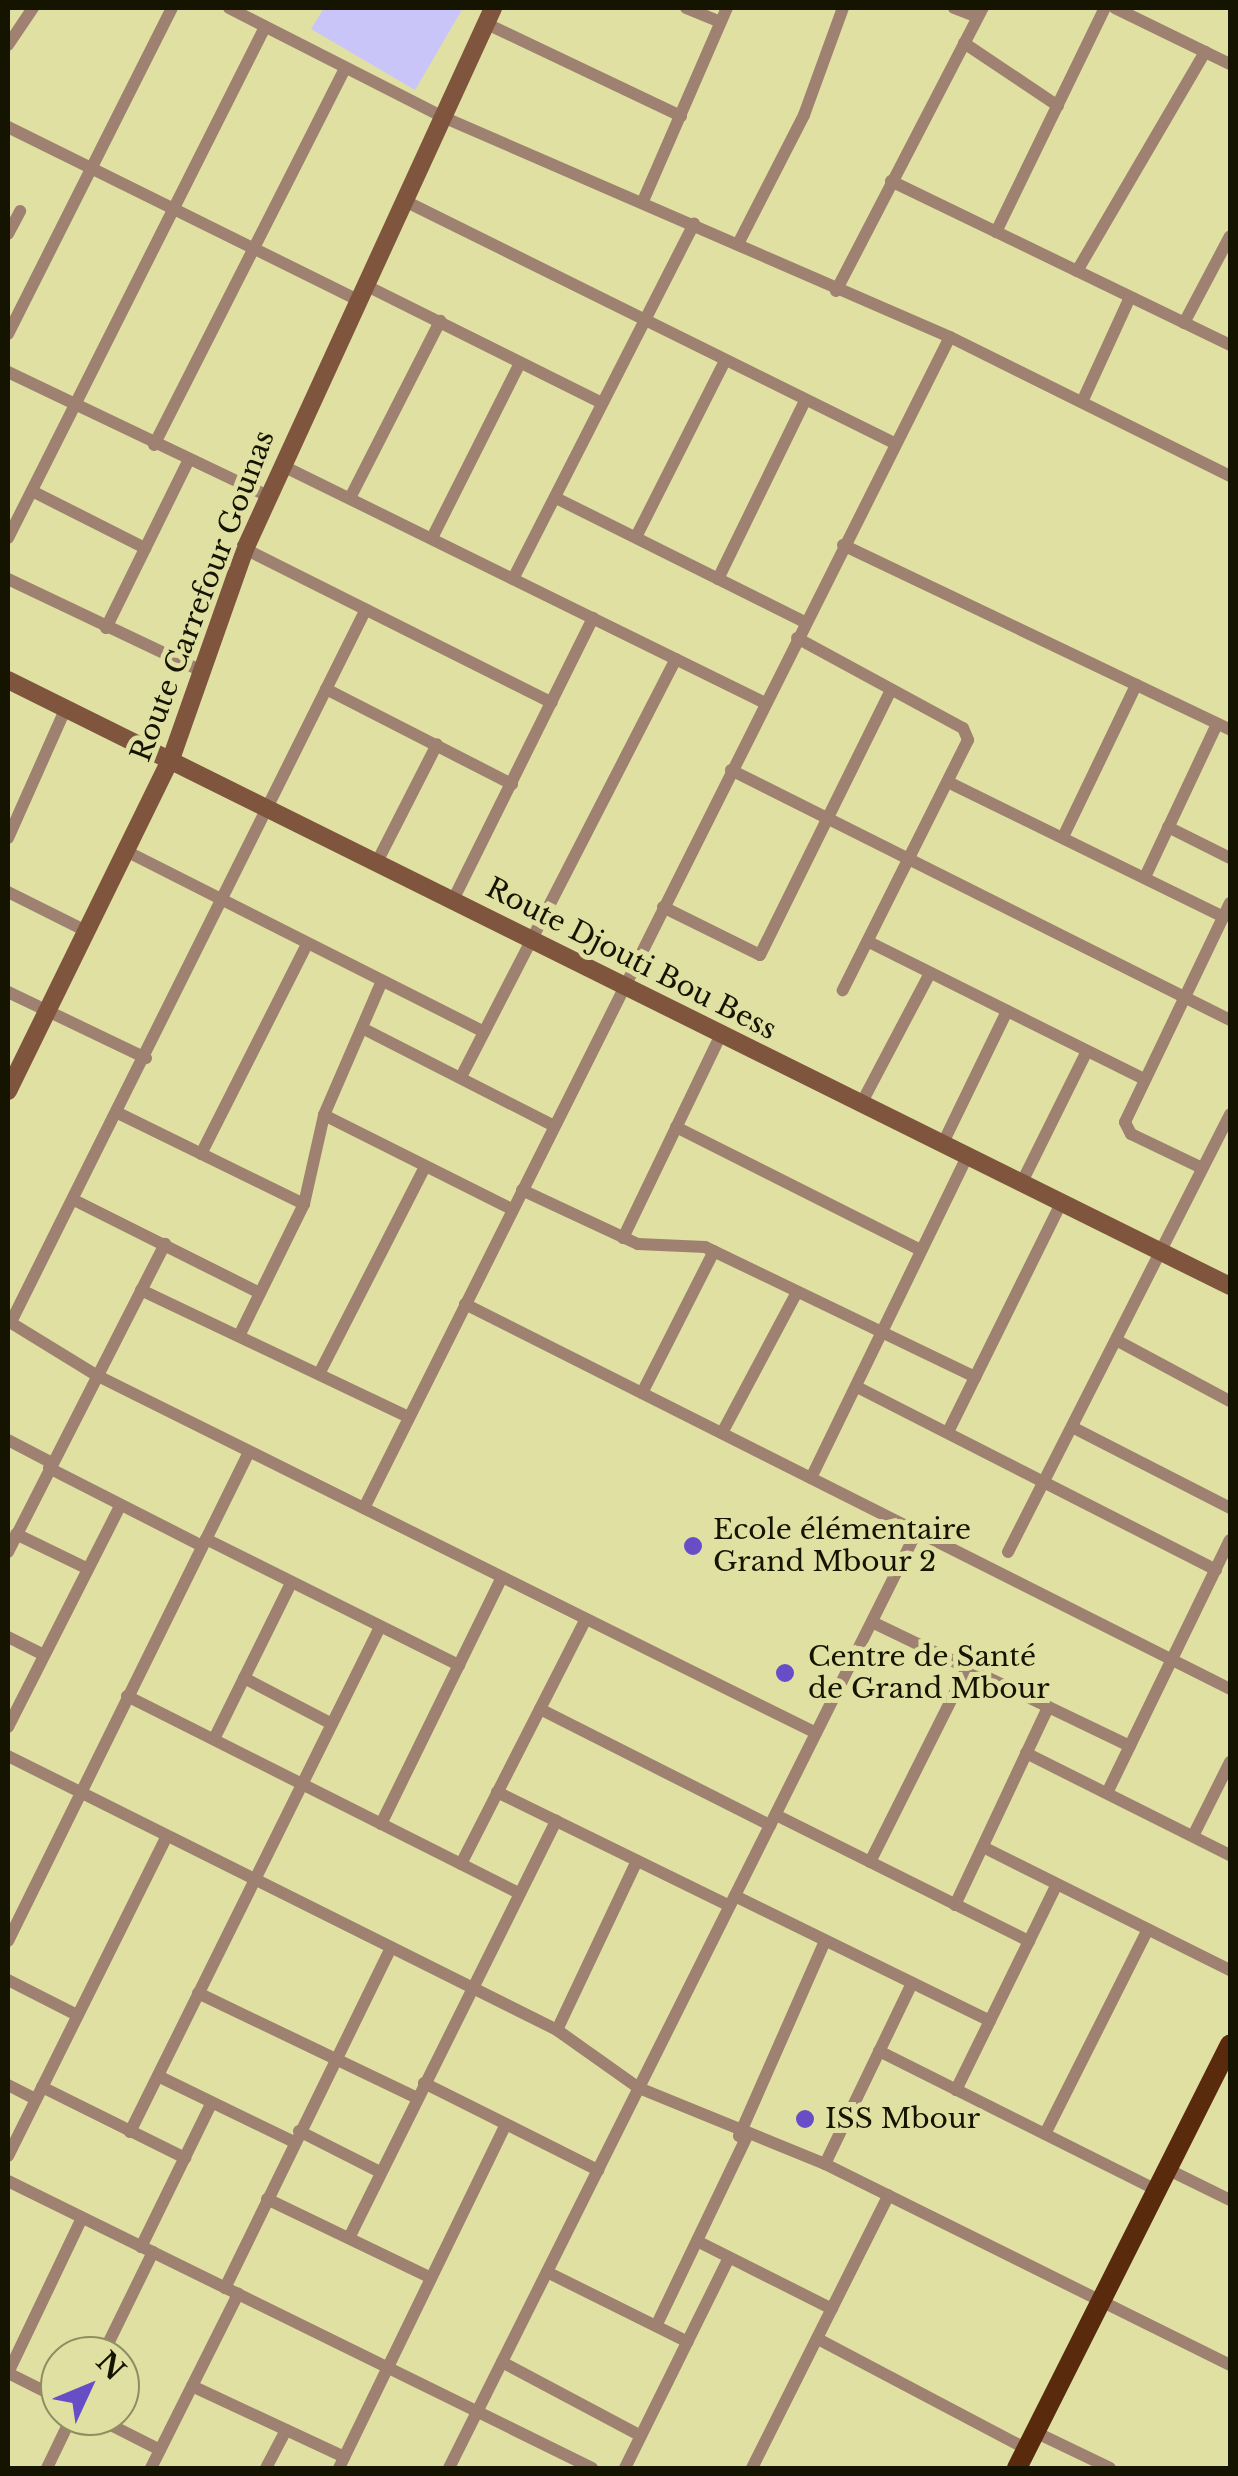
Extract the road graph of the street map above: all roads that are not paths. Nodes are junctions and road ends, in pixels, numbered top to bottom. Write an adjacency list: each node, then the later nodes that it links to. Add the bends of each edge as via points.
1 (172, 8): 23 (street)
2 (229, 8): 13 (street)
3 (686, 8): 12 (street)
4 (727, 8): 12 (street)
5 (843, 8): 33 (street, via 804,115)
6 (954, 8): 10 (street)
7 (1105, 8): 19 (street)
8 (1115, 8): 16 (street)
9 (29, 9): 15 (street)
10 (980, 12): 14 (street)
11 (489, 15): 20 (street); 21 (main road, Route Carrefour Gounas)
12 (720, 22): 20 (street)
13 (265, 27): 18 (street); 27 (street)
14 (964, 43): 19 (street); 24 (street)
15 (8, 46)
16 (1205, 52): 17 (street); 35 (street)
17 (1230, 64)
18 (345, 68): 21 (street); 34 (street)
19 (1058, 106): 30 (street)
20 (681, 116): 26 (street)
21 (443, 117): 25 (main road, Route Carrefour Gounas); 26 (street)
22 (8, 126): 23 (street)
23 (87, 167): 27 (street); 42 (street)
24 (890, 181): 30 (street); 36 (street)
25 (405, 201): 37 (main road, Route Carrefour Gounas); 39 (street)
26 (643, 201): 29 (street)
27 (170, 208): 34 (street); 51 (street)
28 (20, 211): 31 (street)
29 (694, 223): 33 (street); 39 (street)
30 (996, 232): 35 (street)
31 (8, 234)
32 (1230, 236): 41 (street)
33 (738, 244): 36 (street)
34 (254, 248): 37 (street); 53 (street)
35 (1077, 271): 38 (street)
36 (836, 290): 43 (street)
37 (361, 292): 40 (street); 55 (main road, Route Carrefour Gounas)
38 (1130, 296): 41 (street); 49 (street)
39 (644, 319): 45 (street); 50 (street)
40 (440, 321): 46 (street); 59 (street)
41 (1184, 323): 44 (street)
42 (8, 334)
43 (950, 337): 49 (street); 52 (street)
44 (1230, 345)
45 (725, 361): 48 (street); 61 (street)
46 (520, 363): 50 (street); 63 (street)
47 (8, 372): 51 (street)
48 (805, 400): 52 (street); 69 (street)
49 (1082, 402): 56 (street)
50 (602, 403): 60 (street)
51 (76, 406): 53 (street); 57 (street)
52 (894, 443): 64 (street)
53 (154, 444): 54 (street)
54 (188, 461): 58 (street); 65 (street)
55 (281, 466): 58 (main road, Route Carrefour Gounas); 59 (street)
56 (1229, 471)
57 (32, 490): 62 (street); 65 (street)
58 (268, 496): 66 (main road, Route Carrefour Gounas)
59 (350, 498): 63 (street)
60 (556, 498): 61 (street); 68 (street)
61 (636, 536): 69 (street)
62 (8, 538)
63 (432, 538): 68 (street)
64 (843, 545): 72 (street); 78 (street)
65 (145, 548): 73 (street)
66 (245, 549): 70 (street); 76 (main road, Route Carrefour Gounas)
67 (8, 579): 73 (street)
68 (513, 579): 71 (street)
69 (718, 579): 72 (street)
70 (366, 609): 79 (street); 81 (street)
71 (594, 618): 75 (street); 81 (street)
72 (805, 622): 74 (street)
73 (106, 628): 76 (street)
74 (797, 638): 80 (street); 82 (street)
75 (676, 659): 82 (street); 107 (street)
76 (202, 672): 86 (main road, Route Carrefour Gounas)
77 (8, 680): 83 (main road, Route Djouti Bou Bess)
78 (1136, 685): 84 (street); 93 (street)
79 (326, 689): 85 (street); 90 (street)
80 (891, 690): 88 (street, via 967,732); 91 (street)
81 (552, 703): 89 (street)
82 (765, 703): 87 (street)
83 (66, 708): 86 (main road, Route Djouti Bou Bess); 94 (street)
84 (1224, 727): 92 (street)
85 (437, 744): 89 (street); 98 (street)
86 (171, 759): 90 (main road, Route Djouti Bou Bess); 95 (main road, Route Carrefour Gounas)
87 (731, 770): 91 (street); 104 (street)
88 (950, 783): 93 (street); 97 (street)
89 (512, 784): 101 (street)
90 (270, 809): 98 (main road, Route Djouti Bou Bess); 102 (street)
91 (828, 818): 97 (street); 104 (street, via 760,955)
92 (1168, 827): 96 (street); 99 (street)
93 (1063, 837): 99 (street)
94 (8, 838)
95 (126, 851): 102 (street); 106 (main road, Route Carrefour Gounas)
96 (1230, 858)
97 (912, 860): 108 (street); 115 (street)
98 (377, 862): 101 (main road, Route Djouti Bou Bess)
99 (1145, 877): 105 (street)
100 (8, 892): 106 (street)
101 (453, 900): 107 (main road, Route Djouti Bou Bess)
102 (225, 902): 109 (street); 123 (street)
103 (1230, 903): 105 (street)
104 (663, 907): 112 (street)
105 (1224, 917): 115 (street)
106 (86, 930): 117 (main road, Route Carrefour Gounas)
107 (532, 941): 112 (main road, Route Djouti Bou Bess); 120 (street)
108 (869, 942): 110 (street); 113 (street)
109 (307, 944): 111 (street); 135 (street)
110 (930, 973): 116 (street); 127 (street)
111 (382, 981): 119 (street); 120 (street)
112 (624, 986): 121 (main road, Route Djouti Bou Bess); 131 (street)
113 (843, 990)
114 (8, 992): 117 (street)
115 (1184, 997): 118 (street); 125 (street)
116 (1007, 1011): 122 (street); 134 (street)
117 (48, 1012): 123 (street); 126 (main road, Route Carrefour Gounas)
118 (1230, 1020)
119 (362, 1028): 124 (street); 130 (street)
120 (484, 1032): 124 (street)
121 (721, 1034): 127 (main road, Route Djouti Bou Bess); 132 (street)
122 (1087, 1051): 125 (street); 139 (street)
123 (146, 1058): 128 (street)
124 (461, 1077): 131 (street)
125 (1144, 1079): 138 (street, via 1125,1129)
126 (8, 1091)
127 (861, 1104): 134 (main road, Route Djouti Bou Bess)
128 (120, 1114): 135 (street); 141 (street)
129 (1230, 1114): 133 (street)
130 (324, 1115): 137 (street); 142 (street)
131 (554, 1126): 140 (street)
132 (676, 1127): 145 (street); 147 (street)
133 (1226, 1136): 138 (street)
134 (942, 1145): 136 (main road, Route Djouti Bou Bess)
135 (201, 1154): 142 (street)
136 (966, 1157): 139 (main road, Route Djouti Bou Bess); 147 (street)
137 (425, 1167): 144 (street); 159 (street)
138 (1202, 1168): 149 (street)
139 (1022, 1184): 143 (main road, Route Djouti Bou Bess)
140 (522, 1190): 144 (street); 145 (street)
141 (78, 1202): 146 (street); 155 (street)
142 (304, 1204): 153 (street)
143 (1061, 1204): 149 (main road, Route Djouti Bou Bess); 161 (street)
144 (512, 1209): 154 (street)
145 (623, 1238): 148 (street)
146 (165, 1244): 151 (street); 153 (street)
147 (920, 1250): 156 (street)
148 (714, 1251): 152 (street); 163 (street)
149 (1161, 1252): 150 (main road, Route Djouti Bou Bess); 158 (street)
150 (1230, 1286)
151 (141, 1290): 157 (street); 160 (street)
152 (797, 1292): 156 (street); 168 (street)
153 (260, 1293): 157 (street)
154 (465, 1304): 163 (street); 165 (street)
155 (9, 1322): 160 (street)
156 (881, 1334): 161 (street); 162 (street)
157 (239, 1336): 159 (street)
158 (1116, 1340): 164 (street); 166 (street)
159 (319, 1374): 165 (street)
160 (96, 1375): 170 (street); 171 (street)
161 (975, 1377): 167 (street)
162 (858, 1386): 167 (street); 172 (street)
163 (642, 1393): 168 (street)
164 (1230, 1401)
165 (408, 1417): 175 (street)
166 (1072, 1426): 173 (street); 176 (street)
167 (948, 1432): 173 (street)
168 (722, 1433): 172 (street)
169 (8, 1440): 171 (street)
170 (250, 1452): 175 (street); 180 (street)
171 (50, 1465): 174 (street); 178 (street)
172 (811, 1478): 177 (street)
173 (1044, 1481): 182 (street); 184 (street)
174 (120, 1506): 180 (street); 183 (street)
175 (364, 1508): 185 (street)
176 (1230, 1508)
177 (917, 1531): 188 (street); 192 (street)
178 (16, 1534): 181 (street); 183 (street)
179 (1230, 1541): 184 (street)
180 (204, 1542): 186 (street); 197 (street)
181 (8, 1552)
182 (1008, 1552)
183 (88, 1569): 191 (street)
184 (1216, 1570): 192 (street)
185 (502, 1577): 187 (street); 193 (street)
186 (291, 1583): 189 (street); 195 (street)
187 (586, 1619): 199 (street); 202 (street)
188 (872, 1622): 194 (street); 202 (street)
189 (380, 1627): 193 (street); 200 (street)
190 (8, 1636): 191 (street)
191 (44, 1655): 201 (street)
192 (1172, 1659): 196 (street); 204 (street)
193 (459, 1665): 214 (street)
194 (967, 1668): 198 (street); 220 (street)
195 (244, 1678): 200 (street); 203 (street)
196 (1230, 1688)
197 (127, 1696): 203 (street); 209 (street)
198 (1048, 1707): 204 (street); 205 (street)
199 (540, 1709): 210 (street); 212 (street)
200 (332, 1724): 208 (street)
201 (8, 1727)
202 (816, 1733): 212 (street)
203 (214, 1739): 208 (street)
204 (1130, 1746): 211 (street)
205 (1026, 1753): 211 (street); 217 (street)
206 (8, 1756): 209 (street)
207 (1230, 1762): 216 (street)
208 (302, 1784): 214 (street); 222 (street)
209 (80, 1792): 215 (street); 229 (street)
210 (496, 1792): 213 (street); 221 (street)
211 (1106, 1793): 216 (street)
212 (773, 1820): 220 (street); 225 (street)
213 (556, 1821): 219 (street); 224 (street)
214 (381, 1824): 221 (street)
215 (167, 1836): 222 (street); 237 (street)
216 (1193, 1836): 218 (street)
217 (982, 1847): 223 (street); 226 (street)
218 (1230, 1855)
219 (637, 1861): 225 (street); 239 (street)
220 (870, 1862): 226 (street)
221 (461, 1864): 224 (street)
222 (255, 1879): 231 (street); 236 (street)
223 (1057, 1884): 227 (street); 230 (street)
224 (520, 1894): 235 (street)
225 (732, 1901): 228 (street); 246 (street)
226 (955, 1905): 230 (street)
227 (1148, 1929): 232 (street); 253 (street)
228 (825, 1940): 234 (street); 255 (street)
229 (8, 1941)
230 (1028, 1942): 238 (street)
231 (392, 1947): 235 (street); 242 (street)
232 (1230, 1970)
233 (8, 1980): 237 (street)
234 (912, 1983): 238 (street); 241 (street)
235 (472, 1988): 239 (street); 244 (street)
236 (198, 1993): 242 (street); 243 (street)
237 (77, 2015): 248 (street)
238 (990, 2021): 247 (street)
239 (556, 2030): 246 (street)
240 (1230, 2044): 259 (highway)
241 (880, 2051): 247 (street); 258 (street)
242 (334, 2058): 249 (street); 254 (street)
243 (158, 2076): 250 (street); 252 (street)
244 (424, 2083): 249 (street); 251 (street)
245 (8, 2085): 248 (street)
246 (639, 2088): 255 (street); 260 (street)
247 (956, 2090): 253 (street)
248 (39, 2093): 252 (street); 256 (street)
249 (417, 2098): 261 (street)
250 (212, 2102): 254 (street); 257 (street)
251 (506, 2124): 260 (street); 273 (street)
252 (130, 2132): 257 (street)
253 (1045, 2134): 263 (street)
254 (296, 2137): 261 (street); 265 (street)
255 (742, 2137): 258 (street); 269 (street)
256 (8, 2156)
257 (184, 2158): 270 (street)
258 (826, 2164): 264 (street)
259 (1167, 2169): 263 (highway); 266 (street)
260 (598, 2170): 272 (street)
261 (380, 2172): 268 (street)
262 (8, 2181): 267 (street)
263 (1157, 2190): 275 (highway)
264 (889, 2195): 275 (street); 276 (street)
265 (267, 2199): 268 (street); 274 (street)
266 (1230, 2200)
267 (82, 2218): 270 (street); 284 (street)
268 (349, 2238): 273 (street)
269 (697, 2241): 271 (street); 277 (street)
270 (147, 2249): 274 (street); 278 (street)
271 (729, 2258): 276 (street); 280 (street)
272 (547, 2272): 277 (street); 281 (street)
273 (431, 2278): 283 (street)
274 (232, 2291): 283 (street); 285 (street)
275 (1101, 2301): 282 (street); 292 (highway)
276 (832, 2310): 279 (street)
277 (657, 2324): 280 (street)
278 (110, 2336)
279 (818, 2338): 292 (street); 301 (street)
280 (688, 2342): 291 (street)
281 (502, 2362): 287 (street); 291 (street)
282 (1230, 2365)
283 (388, 2368): 287 (street); 294 (street)
284 (8, 2373): 286 (street)
285 (192, 2386): 288 (street); 293 (street)
286 (40, 2389)
287 (477, 2412): 298 (street); 299 (street)
288 (286, 2430): 294 (street); 297 (street)
289 (62, 2436): 295 (street)
290 (132, 2436): 293 (street)
291 (641, 2436): 300 (street)
292 (1031, 2440): 302 (highway); 303 (street)
293 (160, 2450): 296 (street)
294 (341, 2463)
295 (46, 2468)
296 (151, 2468)
297 (266, 2468)
298 (449, 2468)
299 (592, 2468)
300 (625, 2468)
301 (752, 2468)
302 (1017, 2468)
303 (1110, 2468)

